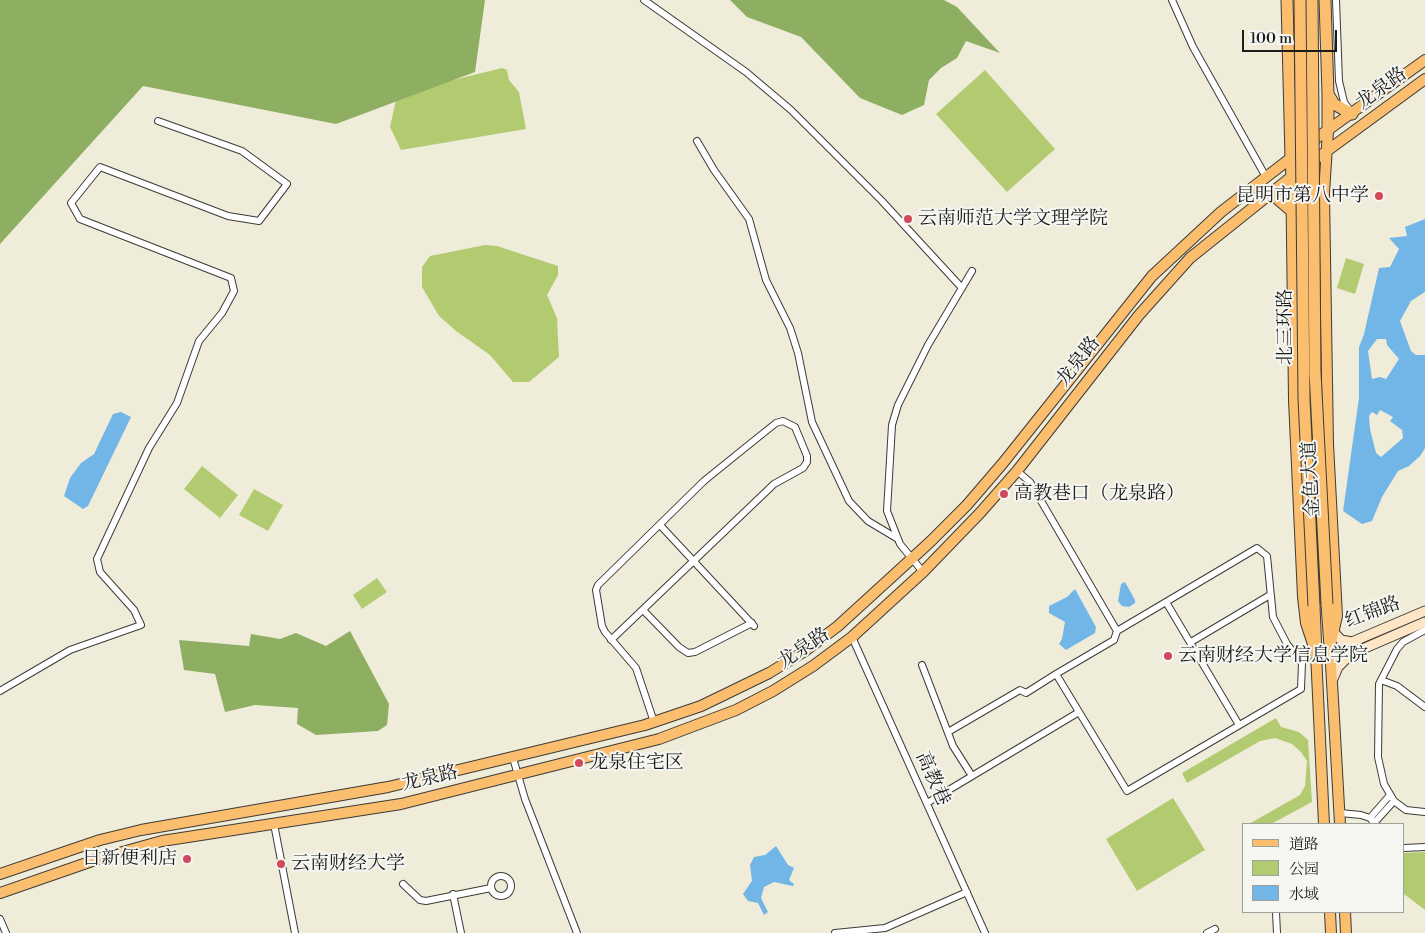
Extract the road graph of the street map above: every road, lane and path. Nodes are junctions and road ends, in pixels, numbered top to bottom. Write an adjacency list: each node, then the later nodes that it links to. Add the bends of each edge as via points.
1 (644, 0): 24 (street, via 746,72 791,110 881,200)
2 (1172, 0): 17 (street, via 1193,47)
3 (1287, 0): 16 (highway)
4 (1300, 0): 44 (highway, 北三环路, bridge, via 1304,399)
5 (1312, 0): 35 (highway, 北三环路, bridge, via 1315,372)
6 (1325, 0): 10 (highway)
7 (1336, 0): 11 (street, via 1339,80 1344,102)
8 (1425, 60): 11 (main road, 龙泉路)
9 (1425, 79): 15 (main road, 龙泉路)
10 (1328, 94): 11 (highway, via 1334,104); 13 (highway)
11 (1352, 114): 13 (main road, 龙泉路)
12 (158, 120): 49 (street, via 242,151 287,184 259,221 228,216 100,168 71,203 80,219 231,278 234,291 222,313 199,341 177,403 150,448 97,559 100,572 134,610 141,625 70,650)
13 (1328, 131): 15 (main road, 金色大道); 16 (main road, 龙泉路)
14 (697, 141): 27 (street, via 749,219 766,280 790,328 798,353 812,422 849,501 868,521)
15 (1327, 151): 18 (main road, 龙泉路); 21 (main road, 金色大道)
16 (1291, 158): 17 (main road, 龙泉路); 18 (main road, 金色大道)
17 (1266, 177): 28 (main road, 龙泉路, via 1214,218 1152,276 973,498)
18 (1290, 178): 19 (main road, 龙泉路); 20 (main road, 金色大道)
19 (1266, 197): 20 (main road, via 1276,198); 25 (main road, 龙泉路, via 1230,224 1177,273 1139,315)
20 (1291, 211): 22 (main road, 金色大道)
21 (1325, 244): 22 (main road, via 1318,236 1308,234 1299,237); 39 (main road, 金色大道, via 1328,444 1337,616)
22 (1293, 245): 44 (main road, 金色大道, via 1294,400 1303,597 1306,623)
23 (972, 271): 24 (street)
24 (962, 288): 27 (street, via 898,404 892,425 887,511)
25 (1016, 471): 30 (main road, 龙泉路); 38 (street, via 1030,482)
26 (660, 525): 29 (street); 29 (street, via 704,481 776,423 783,421 795,427 807,456 803,468 774,484); 41 (street, via 596,590 602,626)
27 (898, 539): 28 (street)
28 (912, 558): 30 (street); 52 (main road, 龙泉路, via 861,606 804,652 734,692)
29 (694, 561): 33 (street); 33 (street, via 753,625 688,653 679,648)
30 (923, 572): 40 (main road, 龙泉路)
31 (1270, 595): 32 (street, via 1267,556 1257,548); 42 (street); 53 (street, via 1273,617 1287,644 1302,663 1301,689)
32 (1166, 602): 38 (street); 42 (street)
33 (643, 610): 41 (street)
34 (1425, 611): 39 (street, 红锦路, via 1352,642 1341,640)
35 (1328, 621): 39 (street); 43 (highway, 北三环路)
36 (1425, 622): 47 (street, 红锦路, via 1351,654)
37 (1425, 630): 48 (street, via 1403,642)
38 (1117, 632): 46 (street, via 1114,640)
39 (1334, 634): 43 (main road, 金色大道)
40 (852, 637): 56 (main road, 龙泉路, via 773,691 704,724); 59 (street, 高教巷)
41 (612, 640): 52 (street, via 639,674)
42 (1191, 642): 53 (street)
43 (1330, 647): 47 (main road, 金色大道)
44 (1316, 652): 63 (main road, 金色大道)
45 (922, 665): 54 (street)
46 (1056, 674): 51 (street); 54 (street, via 1026,693 1020,690)
47 (1333, 679): 60 (main road, 金色大道)
48 (1381, 680): 50 (street, via 1397,686); 58 (street, via 1378,757 1384,784)
49 (0, 691)
50 (1425, 707)
51 (1079, 712): 53 (street, via 1127,791); 57 (street)
52 (654, 722): 55 (main road, 龙泉路)
53 (1239, 725)
54 (948, 732): 57 (street)
55 (513, 758): 56 (street); 68 (main road, 龙泉路, via 388,787 141,830 100,840)
56 (518, 776): 65 (main road, 龙泉路, via 401,804); 82 (street)
57 (972, 776): 59 (street)
58 (1392, 798): 61 (street, via 1406,810); 62 (street)
59 (927, 803): 71 (street, 高教巷)
60 (1340, 812): 62 (street, via 1353,812); 64 (main road, 金色大道)
61 (1425, 812)
62 (1373, 821)
63 (1324, 823)
64 (1340, 823)
65 (274, 824): 72 (main road, 龙泉路, via 128,850); 80 (street)
66 (1425, 847): 67 (street)
67 (1405, 848)
68 (0, 874)
69 (403, 884): 73 (street, via 420,900)
70 (491, 888): 73 (street)
71 (967, 892): 83 (street, via 885,928); 84 (street, 高教巷)
72 (0, 893)
73 (453, 894): 81 (street)
74 (1276, 913): 86 (street)
75 (1330, 913): 87 (main road)
76 (1345, 913): 88 (main road)
77 (0, 919): 79 (street)
78 (1215, 929): 85 (street)
79 (6, 933)
80 (295, 933)
81 (461, 933)
82 (577, 933)
83 (835, 933)
84 (986, 933)
85 (1207, 933)
86 (1277, 933)
87 (1331, 933)
88 (1346, 933)

